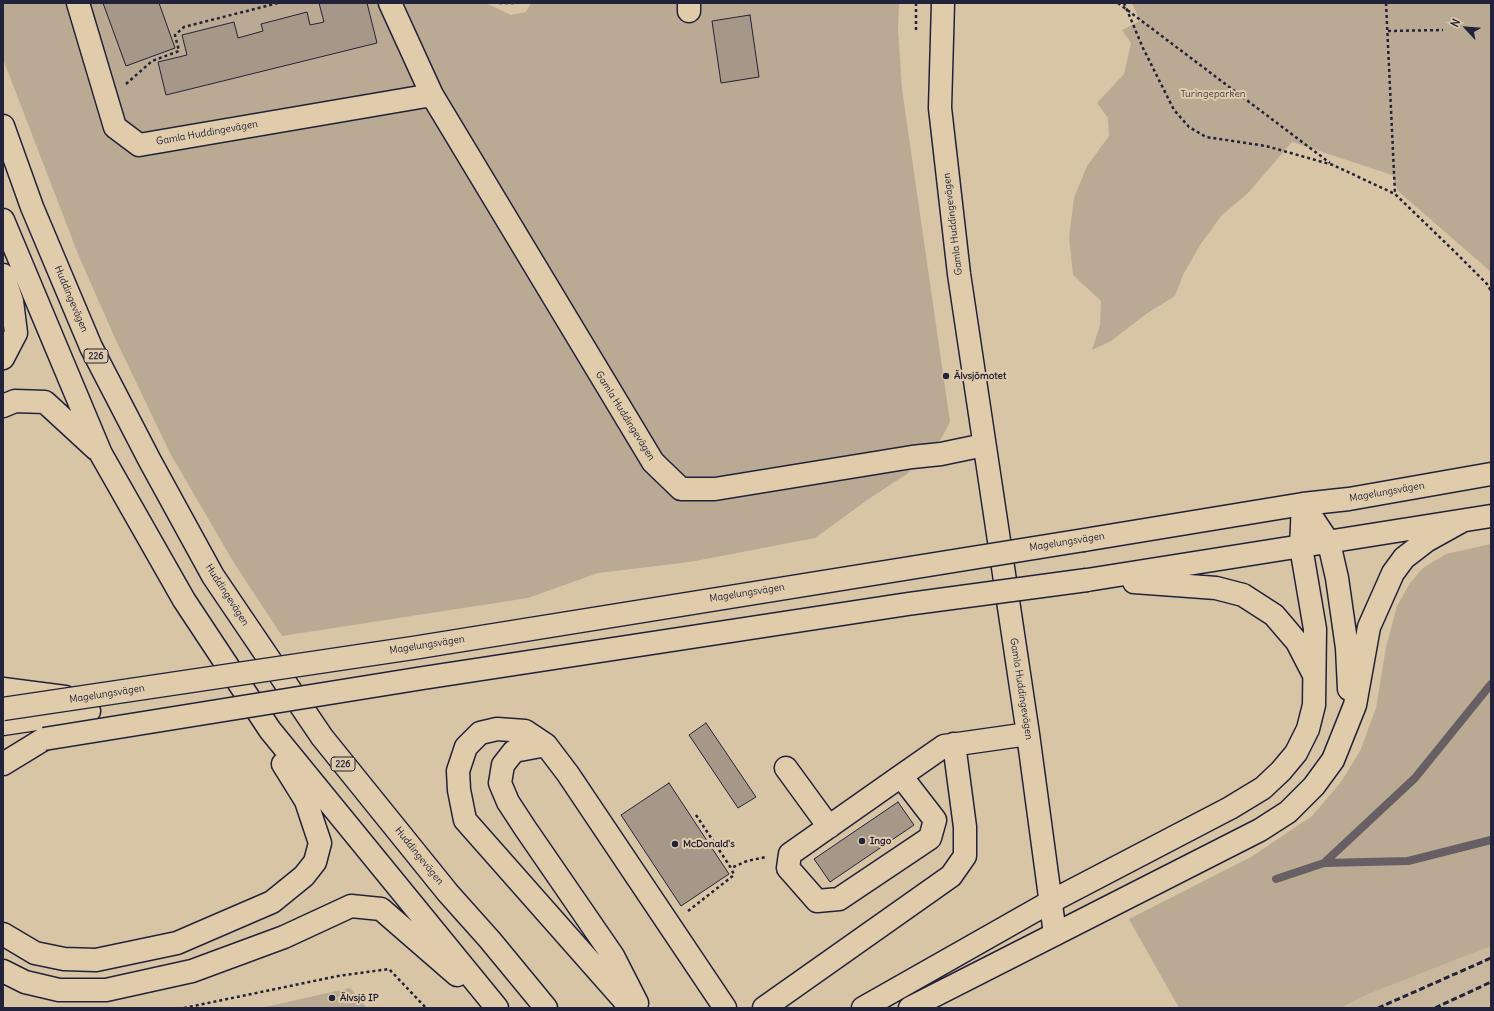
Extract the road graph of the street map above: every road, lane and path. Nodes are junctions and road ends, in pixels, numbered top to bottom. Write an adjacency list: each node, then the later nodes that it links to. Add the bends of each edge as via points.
1 (78, 3): 14 (main road, Gamla Huddingevägen)
2 (278, 3): 14 (path, via 184,27 175,35 179,51 152,61)
3 (390, 3): 13 (main road, Gamla Huddingevägen)
4 (499, 3): 5 (path)
5 (516, 3)
6 (943, 3): 23 (main road, Gamla Huddingevägen, via 940,108 959,274)
7 (1118, 3): 10 (path)
8 (1124, 3): 10 (path)
9 (1386, 3): 12 (path)
10 (1127, 9): 16 (path); 16 (path, via 1174,110 1189,127 1206,137 1266,146)
11 (1443, 30): 12 (path)
12 (1388, 31): 17 (path)
13 (432, 94): 14 (main road, Gamla Huddingevägen, via 139,144 115,127); 23 (main road, Gamla Huddingevägen, via 653,462 681,489 715,490)
14 (107, 100)
15 (3, 126): 55 (main road, Huddingevägen / 226, via 32,206 91,347 150,462 214,576 322,737 448,893)
16 (1332, 165): 17 (path)
17 (1395, 194): 20 (path, via 1461,257)
18 (3, 220): 24 (main road)
19 (3, 275): 21 (main road, via 12,301 16,333)
20 (1491, 291)
21 (3, 358)
22 (3, 406): 24 (main road, via 15,401 45,402)
23 (984, 445): 39 (main road, Gamla Huddingevägen)
24 (101, 454): 37 (main road, via 184,600)
25 (1491, 474): 26 (main road, Magelungsvägen, via 1349,499)
26 (1303, 504): 29 (main road); 30 (main road); 34 (main road, Magelungsvägen, bridge)
27 (1491, 516): 28 (main road)
28 (1462, 521): 29 (main road); 38 (main road, via 1426,541 1404,558 1393,573 1369,627 1355,705)
29 (1329, 543): 30 (main road); 38 (main road, via 1347,648 1349,687)
30 (1301, 547): 31 (main road); 32 (main road, via 1315,629)
31 (1087, 580): 32 (main road, via 1186,585 1216,588 1243,595 1274,615 1297,642); 40 (main road, bridge, via 892,606)
32 (1313, 673): 51 (main road, via 1314,705 1308,729 1296,753 1263,788 1230,808)
33 (3, 689): 34 (main road, bridge)
34 (84, 704): 35 (main road, Magelungsvägen, bridge); 36 (main road)
35 (3, 709)
36 (3, 724)
37 (270, 730): 53 (main road, via 284,765 306,801 320,843 315,862 304,876 272,902 177,943 96,960 64,959 35,953); 59 (main road)
38 (1346, 732): 54 (main road, via 1333,760 1314,786 1288,812 1260,830)
39 (1028, 734): 41 (main road); 51 (main road, Gamla Huddingevägen)
40 (44, 739): 43 (main road); 44 (main road)
41 (954, 744): 46 (main road, via 944,746); 65 (main road, via 965,827 965,856 951,876)
42 (546, 745): 52 (main road); 62 (main road, via 524,731 497,729 480,733 466,747 458,770 465,820); 63 (main road, via 514,751 503,765 500,783 508,802 613,956)
43 (3, 746)
44 (3, 764)
45 (786, 768): 48 (main road)
46 (901, 776): 48 (main road); 48 (main road, via 935,820 930,838 839,899 817,901 788,868 790,854)
47 (696, 815): 50 (path)
48 (829, 827)
49 (760, 858): 50 (path)
50 (731, 868): 52 (path, via 734,876)
51 (1050, 902): 54 (main road, Gamla Huddingevägen); 66 (main road)
52 (669, 925): 64 (main road)
53 (3, 934)
54 (1056, 934): 67 (main road)
55 (490, 940): 60 (main road, Huddingevägen / 226); 61 (main road)
56 (3, 971): 59 (main road, via 25,982 59,990 106,990 192,971 284,937 351,906 381,909)
57 (184, 1008): 58 (path, via 338,976 389,969)
58 (426, 1008)
59 (496, 1008)
60 (546, 1008)
61 (556, 1008)
62 (631, 1008)
63 (639, 1008)
64 (724, 1008)
65 (764, 1008)
66 (863, 1008)
67 (910, 1008)

